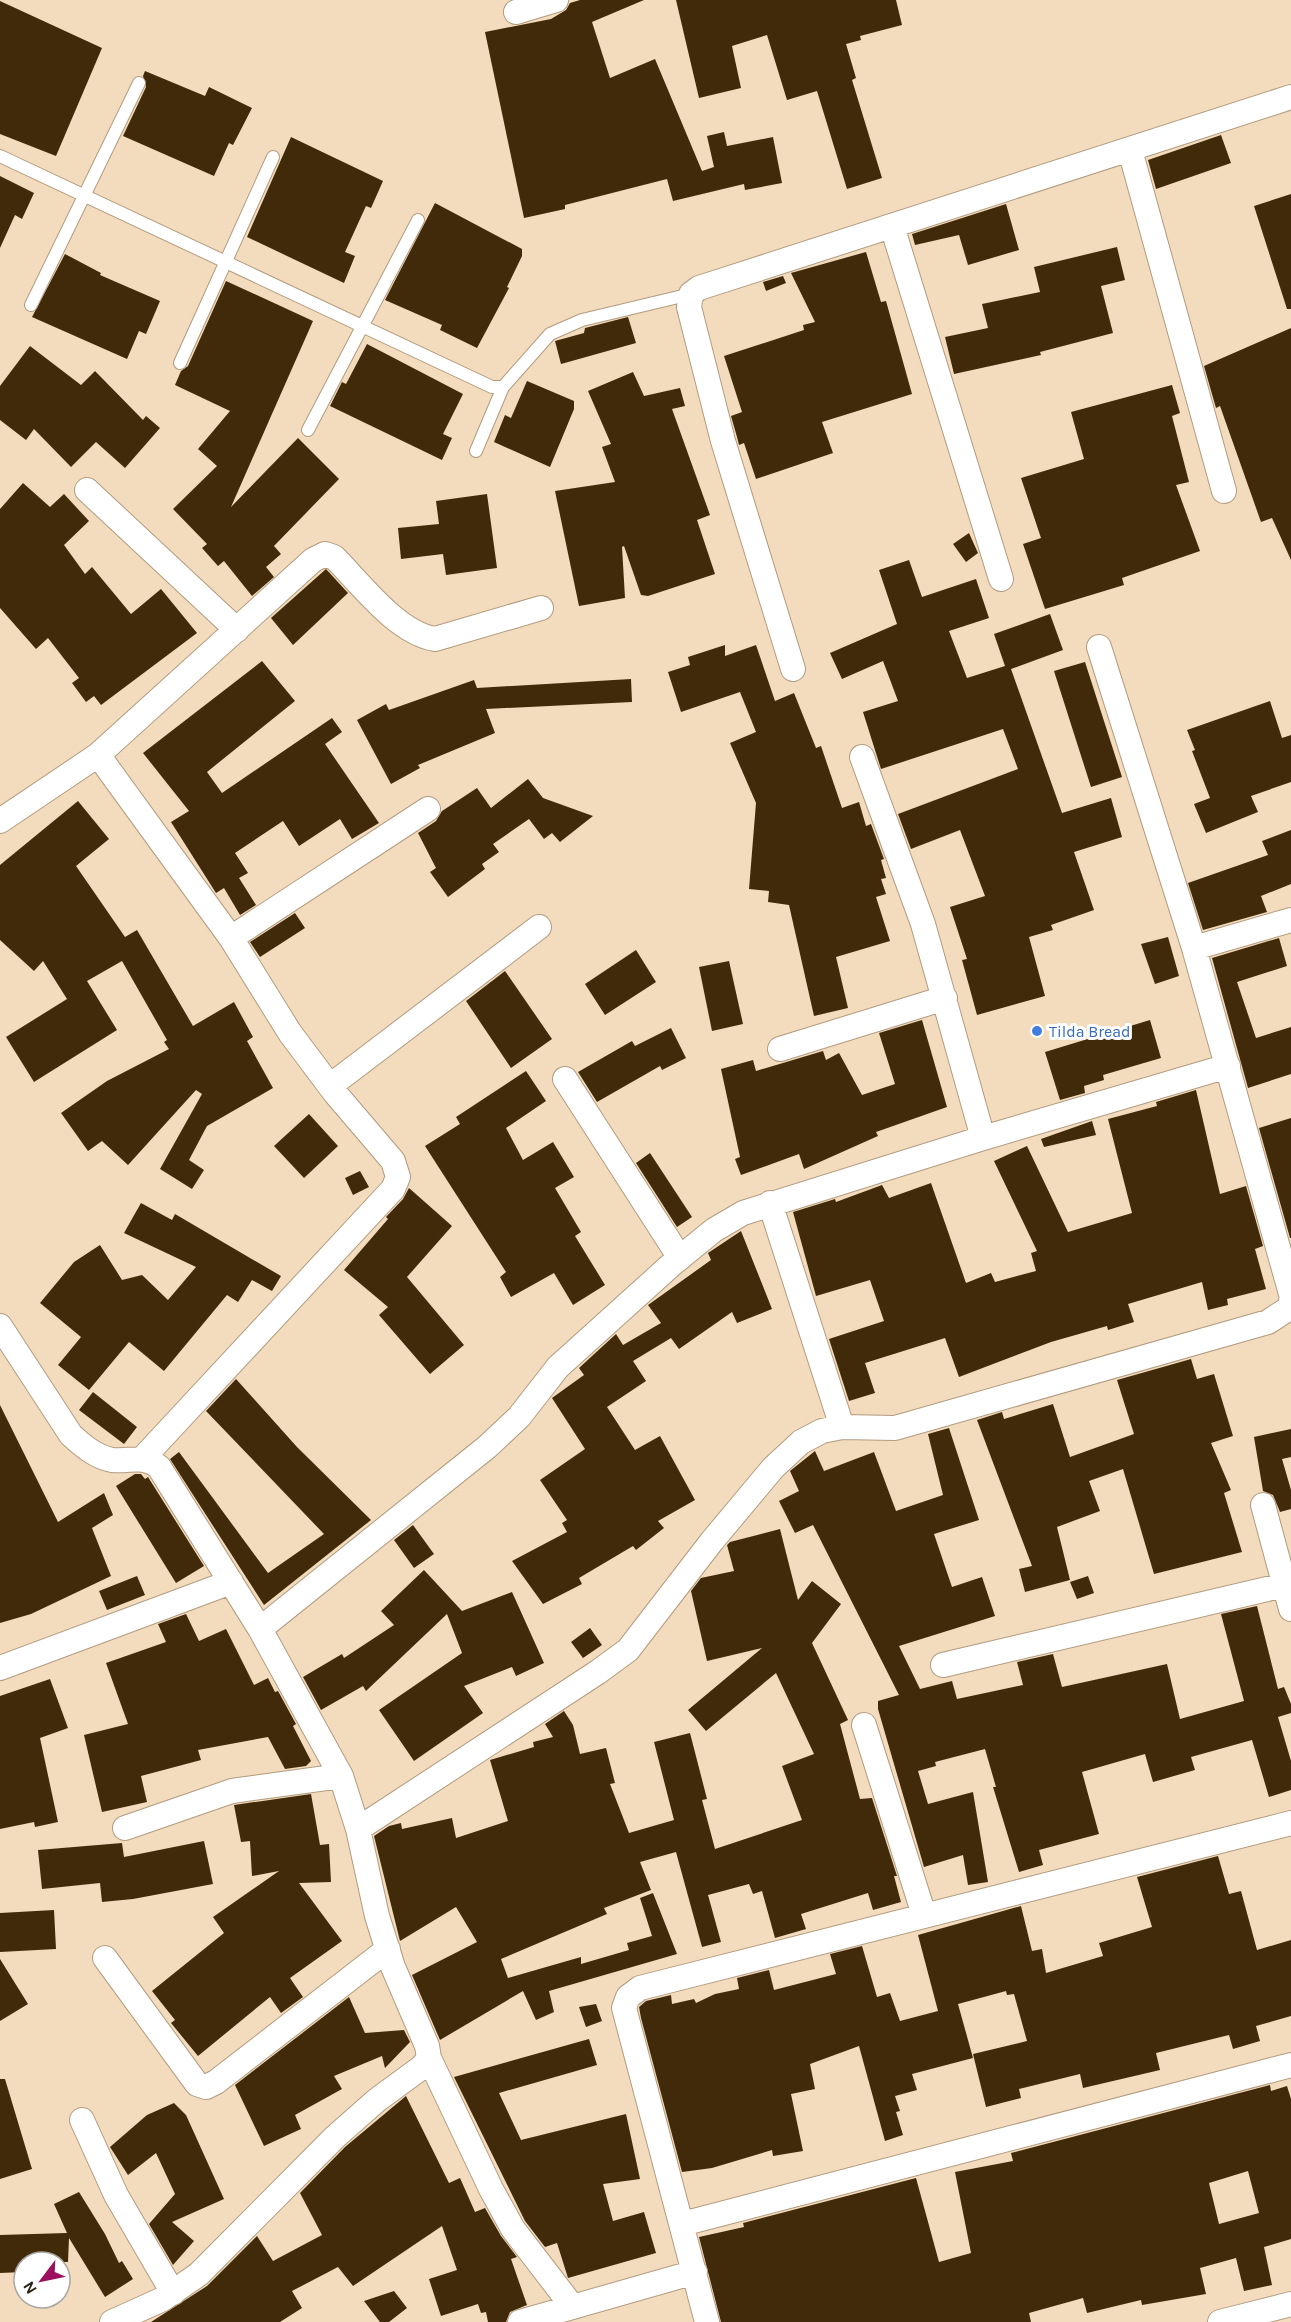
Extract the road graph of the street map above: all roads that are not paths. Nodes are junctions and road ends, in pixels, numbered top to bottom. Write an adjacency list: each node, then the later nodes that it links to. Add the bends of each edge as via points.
1 (556, 0): 2 (street)
2 (516, 12)
3 (139, 82): 8 (lane)
4 (1291, 97): 5 (street)
5 (1130, 150): 10 (street); 20 (street)
6 (0, 156): 8 (lane)
7 (273, 157): 11 (lane)
8 (82, 195): 11 (lane); 13 (lane)
9 (418, 219): 14 (lane)
10 (892, 226): 12 (street, via 699,288); 21 (street)
11 (227, 263): 14 (lane); 15 (lane)
12 (691, 294): 16 (lane, via 561,328 550,334); 25 (street, via 689,307 723,441)
13 (30, 305)
14 (364, 327): 16 (lane, via 492,387); 17 (lane)
15 (180, 363)
16 (502, 387): 18 (lane)
17 (308, 430)
18 (476, 451)
19 (87, 489): 23 (street)
20 (1224, 491)
21 (1000, 579)
22 (541, 608): 23 (street, via 435,639 423,637 403,626 334,557 325,554)
23 (237, 630): 26 (street)
24 (1099, 647): 33 (street)
25 (793, 669)
26 (98, 755): 29 (street); 32 (street)
27 (862, 757): 34 (street, via 923,924)
28 (428, 809): 32 (street)
29 (0, 821)
30 (1291, 920): 33 (street)
31 (539, 927): 38 (street)
32 (231, 938): 38 (street, via 290,1033)
33 (1194, 948): 36 (street)
34 (945, 998): 35 (street); 39 (street)
35 (780, 1049)
36 (1228, 1066): 39 (street); 42 (street)
37 (565, 1079): 41 (street)
38 (330, 1086): 46 (street, via 393,1161 398,1178 395,1185)
39 (983, 1138): 40 (street)
40 (770, 1203): 41 (street, via 714,1230); 45 (street)
41 (680, 1258): 51 (street, via 558,1367 519,1418 487,1448)
42 (1291, 1294)
43 (1291, 1301): 45 (street, via 1291,1307 1268,1322 895,1428)
44 (0, 1326): 46 (street, via 71,1435 83,1447 113,1460)
45 (842, 1427): 58 (street, via 810,1435 773,1468 620,1657)
46 (143, 1458): 48 (street, via 163,1472)
47 (1263, 1504): 49 (street)
48 (231, 1582): 51 (street); 53 (street)
49 (1284, 1584): 50 (street); 52 (street)
50 (1291, 1609)
51 (260, 1629): 55 (street)
52 (944, 1665)
53 (0, 1668)
54 (864, 1725): 59 (street)
55 (341, 1776): 57 (street, via 232,1791); 58 (street)
56 (1291, 1823): 59 (street)
57 (124, 1828)
58 (358, 1829): 60 (street)
59 (924, 1915): 65 (street, via 640,1988 628,1997 624,2008)
60 (387, 1949): 61 (street, via 206,2087 197,2084); 62 (street)
61 (105, 1958)
62 (429, 2058): 67 (street, via 335,2137 199,2274); 69 (street, via 490,2189 513,2229)
63 (1291, 2065): 65 (street)
64 (82, 2120): 67 (street, via 116,2194)
65 (682, 2223): 66 (street)
66 (695, 2272): 69 (street); 72 (street)
67 (173, 2293): 70 (street)
68 (1291, 2304): 73 (street)
69 (572, 2306): 71 (street)
70 (112, 2322)
71 (520, 2322)
72 (707, 2322)
73 (1220, 2322)

